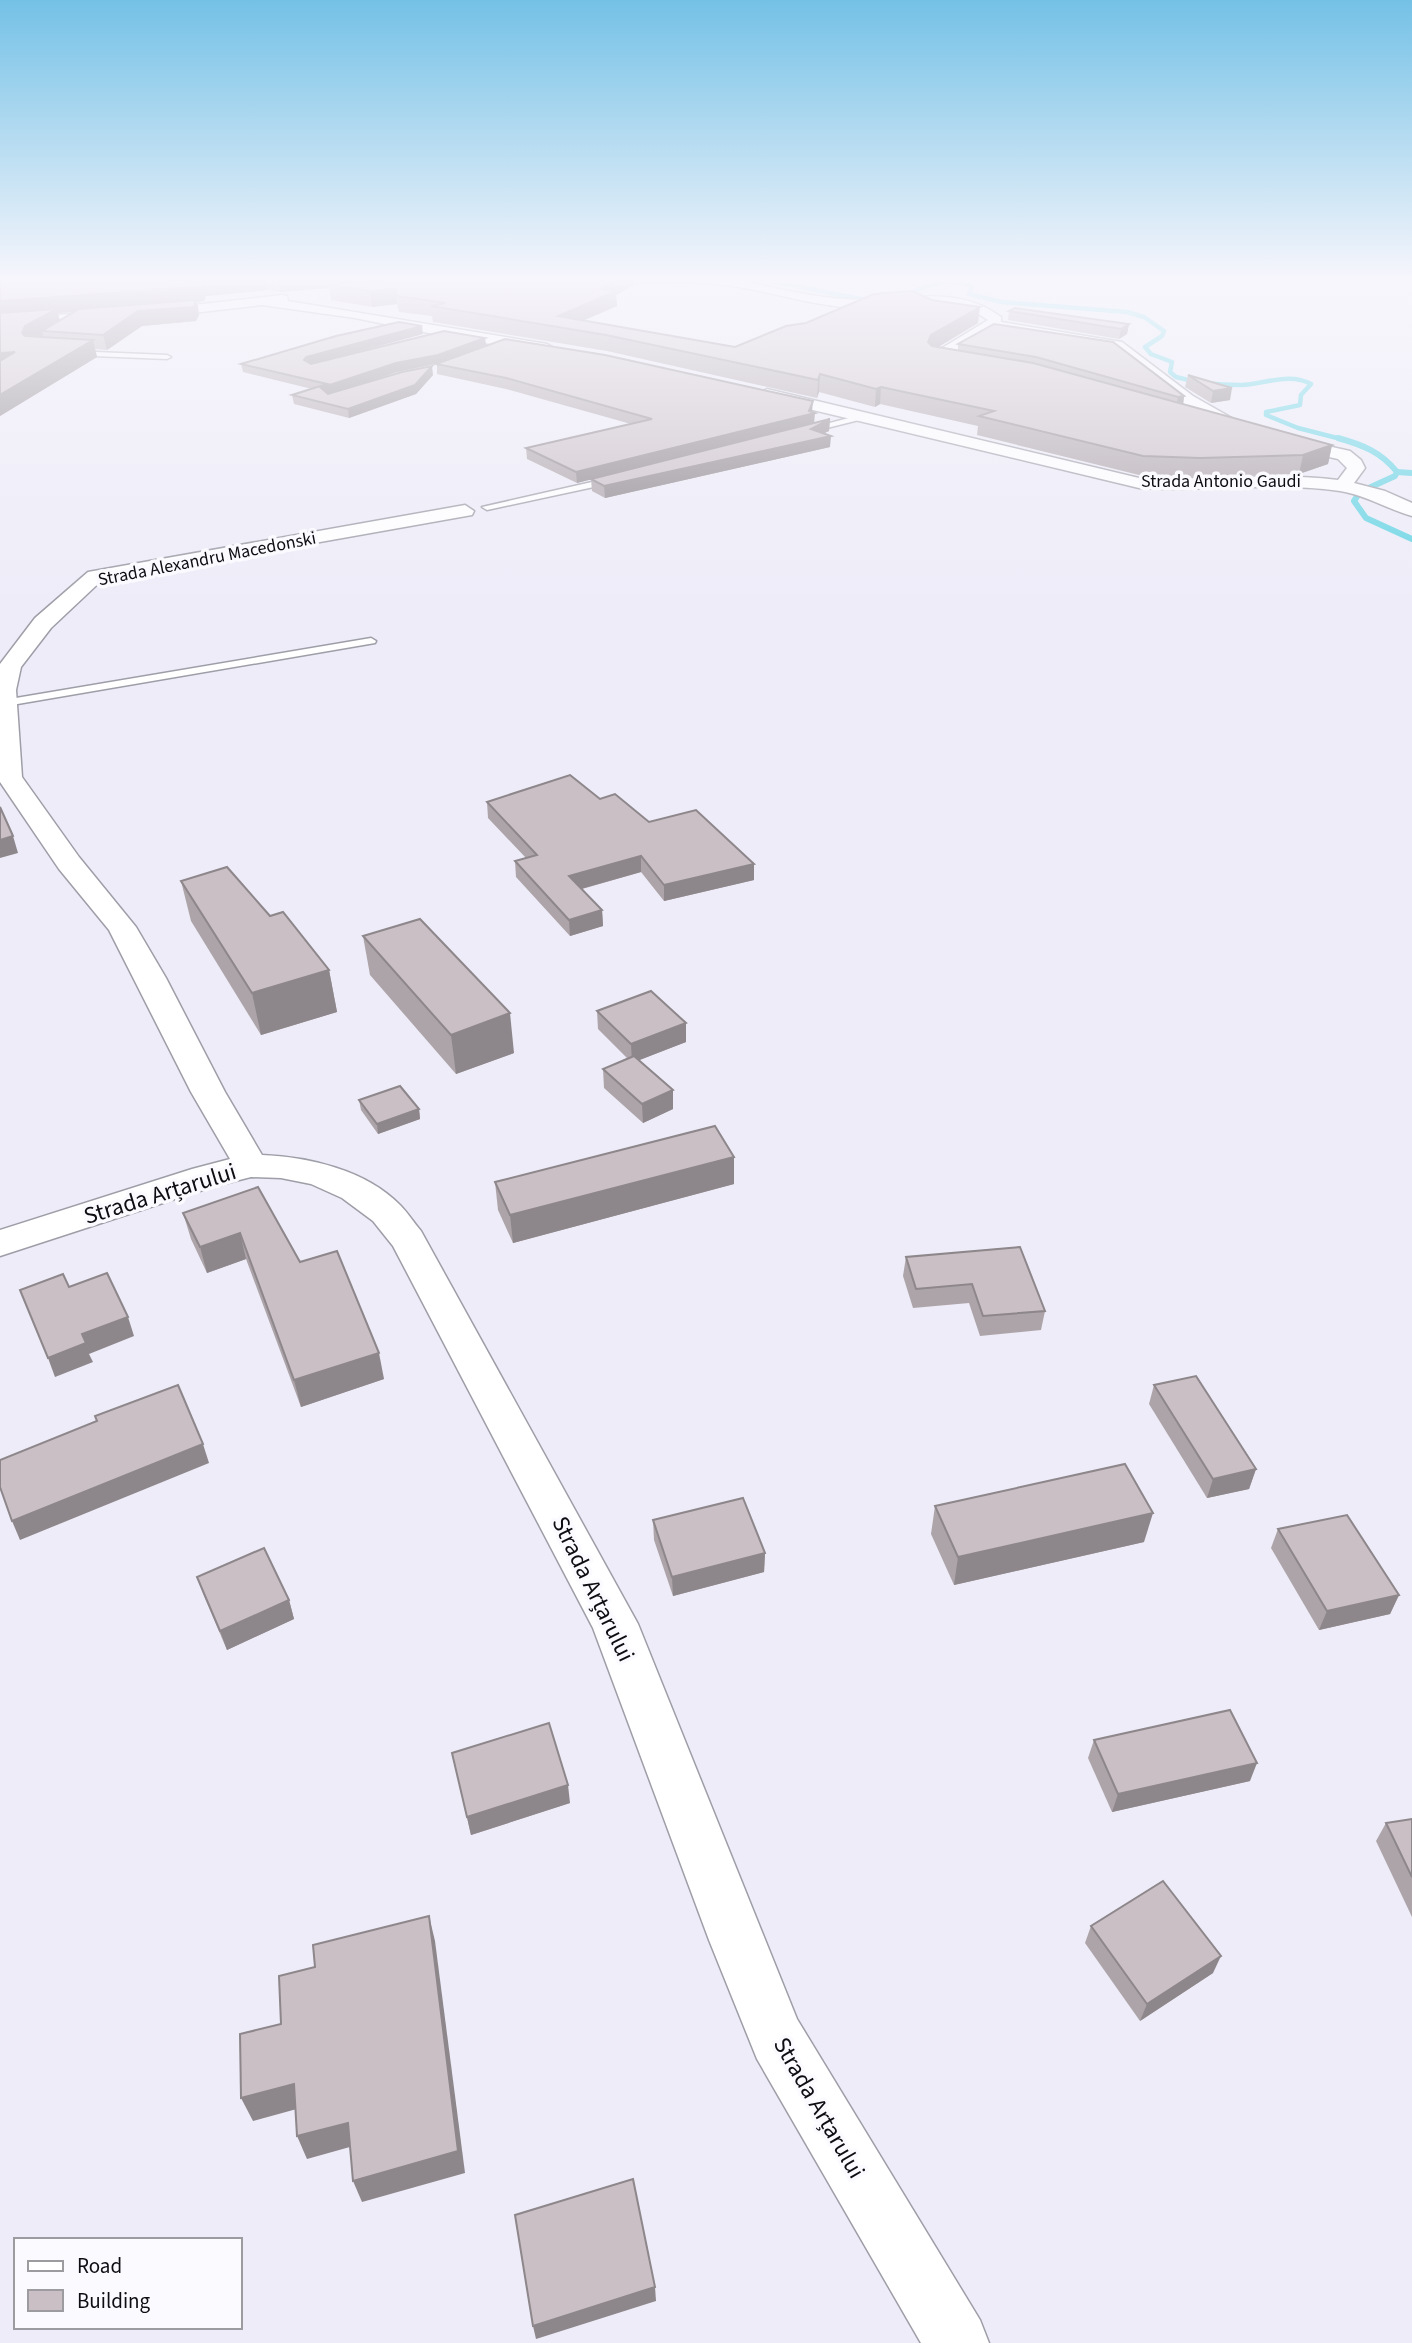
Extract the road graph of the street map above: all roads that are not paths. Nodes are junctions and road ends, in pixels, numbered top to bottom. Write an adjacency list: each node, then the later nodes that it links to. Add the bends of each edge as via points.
1 (1173, 388): 5 (street)
2 (746, 389): 3 (street, Strada Antonio Gaudi)
3 (864, 416): 6 (lane, Strada Antonio Gaudi); 8 (street, Strada Antonio Gaudi, via 1139,482 1292,481)
4 (1190, 419): 5 (street)
5 (1246, 433): 8 (street, via 1344,455 1355,464)
6 (791, 435)
7 (625, 477): 9 (lane)
8 (1356, 487): 10 (street, Strada Antonio Gaudi)
9 (476, 509): 12 (street, Strada Alexandru Macedonski, via 95,576 27,642 10,666)
10 (1412, 510)
11 (371, 641): 12 (lane)
12 (4, 704): 13 (street, Strada Alexandru Macedonski, via 9,777 69,863 122,927)
13 (251, 1166): 14 (street, Strada Arțarului); 15 (street, Strada Arțarului, via 319,1174 355,1190 386,1212 408,1240 615,1624 777,2039)
14 (0, 1243)
15 (957, 2343)

